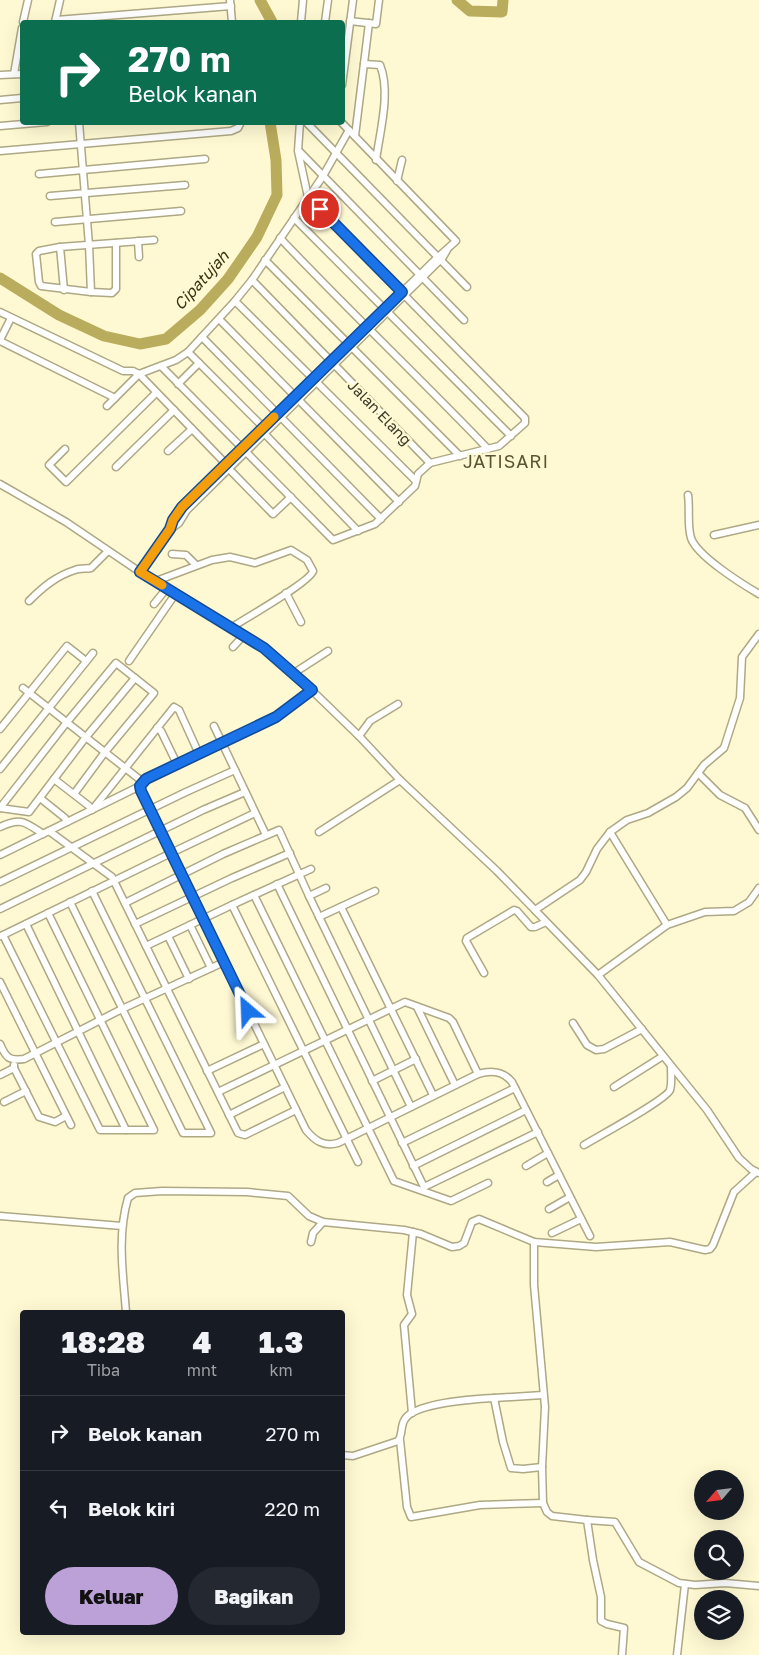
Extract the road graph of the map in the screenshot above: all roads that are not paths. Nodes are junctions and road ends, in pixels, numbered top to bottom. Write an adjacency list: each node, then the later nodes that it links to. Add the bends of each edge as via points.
1 (28, 0): 8 (street)
2 (60, 0): 9 (street)
3 (303, 0): 12 (street)
4 (328, 0): 13 (street)
5 (353, 0): 14 (street)
6 (379, 0): 15 (street, via 376,24)
7 (230, 3): 10 (street); 11 (street)
8 (24, 20)
9 (56, 20)
10 (66, 20)
11 (232, 20)
12 (301, 20)
13 (325, 20)
14 (350, 21): 15 (street); 17 (street)
15 (369, 23): 18 (street)
16 (20, 40): 19 (street)
17 (345, 61)
18 (364, 64): 32 (street); 38 (street, via 380,65 384,75)
19 (14, 74): 20 (street); 21 (street)
20 (20, 74)
21 (0, 75)
22 (20, 98): 23 (street)
23 (0, 100)
24 (20, 124): 30 (street)
25 (79, 125): 33 (street)
26 (240, 125): 33 (street, via 231,131)
27 (300, 125): 35 (street)
28 (309, 125): 36 (street)
29 (344, 125): 31 (street)
30 (0, 126)
31 (349, 130): 32 (street); 36 (street)
32 (355, 136): 38 (street)
33 (81, 145): 34 (street); 40 (street)
34 (0, 151)
35 (298, 151): 42 (street); 47 (street)
36 (336, 153): 42 (street); 59 (street)
37 (205, 159): 40 (street)
38 (376, 160): 43 (street)
39 (402, 160): 43 (street)
40 (83, 171): 41 (street); 45 (street)
41 (39, 174)
42 (323, 176): 47 (street); 61 (street)
43 (397, 181): 59 (street, via 456,241)
44 (184, 185): 45 (street)
45 (85, 194): 46 (street); 50 (street)
46 (50, 196)
47 (308, 197): 49 (street); 66 (street)
48 (181, 211): 50 (street)
49 (294, 218): 52 (street); 68 (street)
50 (87, 219): 51 (street); 56 (street)
51 (55, 222)
52 (280, 238): 60 (street); 73 (street)
53 (154, 240): 54 (street)
54 (138, 241): 55 (street); 58 (street)
55 (116, 243): 56 (street); 65 (street, via 116,289 112,293)
56 (89, 245): 57 (street); 65 (street)
57 (60, 247): 64 (street); 64 (street, via 39,251 36,256 40,284)
58 (139, 257)
59 (439, 258): 61 (street); 63 (street)
60 (265, 260): 62 (street); 76 (street)
61 (421, 276): 66 (street); 72 (street)
62 (252, 280): 67 (street); 79 (street, Jalan Elang)
63 (467, 287)
64 (64, 290): 65 (street)
65 (91, 292)
66 (403, 293): 68 (street); 92 (street, via 525,418)
67 (235, 301): 71 (street); 82 (street)
68 (386, 311): 73 (street); 92 (street)
69 (0, 312): 70 (street)
70 (12, 318): 75 (street); 81 (street, via 122,371)
71 (219, 319): 74 (street); 86 (street)
72 (464, 320)
73 (368, 328): 76 (street); 94 (street)
74 (202, 337): 77 (street); 89 (street)
75 (0, 340): 85 (street)
76 (350, 346): 79 (street); 97 (street)
77 (188, 352): 78 (street); 80 (street)
78 (199, 363): 83 (street); 91 (street)
79 (332, 363): 82 (street); 98 (street, Jalan Elang)
80 (161, 366): 81 (street); 83 (street)
81 (139, 374): 84 (street); 85 (street)
82 (315, 380): 86 (street); 101 (street)
83 (178, 384): 95 (street)
84 (156, 393): 88 (street); 93 (street, via 66,482 49,465)
85 (115, 398): 87 (street)
86 (297, 398): 89 (street); 105 (street)
87 (107, 406)
88 (174, 410): 90 (street); 100 (street)
89 (279, 415): 91 (street); 106 (street)
90 (192, 429): 96 (street); 99 (street)
91 (263, 430): 95 (street); 108 (street)
92 (511, 436): 94 (street, via 499,446)
93 (65, 449)
94 (488, 449): 97 (street)
95 (244, 450): 99 (street); 104 (street)
96 (168, 451)
97 (460, 456): 98 (street)
98 (430, 463): 101 (street, via 418,474)
99 (227, 466): 104 (street, via 273,514); 113 (street, via 179,523 170,529)
100 (116, 467)
101 (416, 481): 105 (street)
102 (0, 484): 110 (street, via 66,522)
103 (688, 495): 118 (street, via 690,531 696,546 707,558)
104 (291, 497): 108 (street, via 333,540)
105 (399, 502): 106 (street)
106 (381, 519): 108 (street)
107 (759, 525): 109 (street)
108 (358, 531)
109 (714, 535)
110 (108, 551): 113 (street); 119 (street, via 91,568 57,577)
111 (172, 554): 112 (street, via 186,555)
112 (196, 565): 114 (street); 117 (street, via 230,557 255,563 292,551 307,560 313,573)
113 (140, 572): 114 (street)
114 (156, 581): 115 (street)
115 (167, 588): 116 (street); 120 (street)
116 (176, 593): 122 (street); 129 (street)
117 (286, 593): 121 (street); 122 (street)
118 (759, 594)
119 (29, 601)
120 (154, 604)
121 (301, 622)
122 (232, 628): 124 (street)
123 (759, 634): 150 (street, via 741,661 741,692 726,744)
124 (244, 635): 125 (street); 130 (street)
125 (233, 647)
126 (328, 651): 130 (street)
127 (92, 653): 128 (street)
128 (86, 661): 134 (street, via 67,646); 136 (street)
129 (130, 661)
130 (294, 673): 133 (street)
131 (135, 678): 137 (street, via 116,663); 142 (street); 144 (street, via 154,693)
132 (23, 688): 134 (street)
133 (312, 690): 141 (street); 143 (street, via 276,717)
134 (29, 692): 136 (street); 140 (street)
135 (398, 704): 141 (street, via 370,721)
136 (48, 707): 137 (street); 148 (street)
137 (66, 722): 142 (street); 157 (street)
138 (214, 726): 143 (street)
139 (157, 728): 145 (street, via 174,707 179,710); 146 (street, via 162,731); 147 (street)
140 (0, 729)
141 (360, 736): 152 (street)
142 (86, 737): 144 (street); 151 (street)
143 (222, 743): 145 (street); 149 (street)
144 (105, 752): 147 (street); 155 (street)
145 (199, 754): 146 (street)
146 (177, 764): 153 (street)
147 (125, 768): 153 (street); 159 (street)
148 (0, 769)
149 (235, 770): 154 (street); 158 (street)
150 (698, 773): 163 (street, via 720,795 745,808); 166 (street, via 676,797 627,820)
151 (54, 779): 155 (street); 156 (street)
152 (400, 780): 165 (street); 192 (street)
153 (141, 784): 158 (street); 159 (street)
154 (245, 792): 160 (street); 164 (street)
155 (74, 794): 159 (street)
156 (40, 798): 157 (street, via 29,812); 161 (street)
157 (0, 808)
158 (150, 809): 164 (street); 169 (street)
159 (92, 810): 161 (street)
160 (256, 814): 168 (street); 170 (street)
161 (67, 822): 167 (street)
162 (0, 827): 167 (street, via 13,821 25,822)
163 (759, 830)
164 (160, 831): 170 (street); 173 (street)
165 (319, 832)
166 (610, 832): 192 (street, via 580,880); 200 (street)
167 (46, 833): 169 (street); 172 (street)
168 (266, 836): 171 (street, via 279,830); 175 (street)
169 (72, 848): 173 (street); 178 (street)
170 (171, 853): 175 (street); 177 (street)
171 (290, 853): 176 (street); 186 (street)
172 (0, 855)
173 (94, 864): 177 (street); 191 (street)
174 (311, 869): 176 (street)
175 (182, 874): 186 (street); 188 (street)
176 (299, 874): 179 (street); 185 (street)
177 (114, 880): 182 (street); 188 (street)
178 (0, 882)
179 (277, 884): 184 (street); 220 (street)
180 (326, 888): 185 (street)
181 (759, 888): 200 (street, via 749,902 734,911 705,912)
182 (92, 891): 187 (street); 211 (street)
183 (374, 891): 190 (street)
184 (254, 895): 189 (street); 221 (street)
185 (309, 896): 194 (street)
186 (192, 897): 195 (street); 198 (street)
187 (70, 902): 193 (street); 213 (street)
188 (125, 903): 198 (street)
189 (232, 905): 195 (street); 225 (street)
190 (342, 907): 194 (street); 214 (street)
191 (0, 909)
192 (535, 910): 196 (street)
193 (48, 913): 197 (street); 215 (street)
194 (319, 917): 216 (street)
195 (203, 919): 199 (street); 204 (street)
196 (546, 922): 206 (street, via 532,928 514,910 467,938); 207 (street)
197 (26, 924): 201 (street); 219 (street)
198 (135, 924): 203 (street)
199 (190, 925): 202 (street); 205 (street)
200 (667, 925): 207 (street)
201 (2, 935): 222 (street)
202 (168, 936): 203 (street); 208 (street)
203 (146, 946): 210 (street)
204 (224, 962): 205 (street); 223 (street)
205 (211, 968): 208 (street)
206 (484, 973)
207 (598, 975): 218 (street)
208 (188, 978): 210 (street)
209 (0, 982): 226 (street)
210 (167, 989): 211 (street); 234 (street)
211 (144, 999): 213 (street); 213 (street, via 211,1133 182,1133)
212 (417, 1007): 214 (street, via 405,1002); 235 (street, via 453,1022); 238 (street)
213 (122, 1009): 215 (street)
214 (391, 1009): 216 (street); 228 (street)
215 (100, 1020): 219 (street); 254 (street, via 154,1130)
216 (369, 1020): 220 (street); 233 (street)
217 (573, 1023): 218 (street, via 587,1045 596,1050)
218 (642, 1029): 227 (street)
219 (78, 1031): 222 (street); 254 (street)
220 (348, 1031): 221 (street); 237 (street); 251 (street)
221 (326, 1041): 225 (street); 253 (street)
222 (56, 1042): 226 (street); 254 (street, via 100,1130)
223 (264, 1044): 230 (street); 234 (street)
224 (0, 1047): 229 (street)
225 (304, 1052): 230 (street); 256 (street)
226 (35, 1053): 229 (street); 250 (street)
227 (662, 1056): 231 (street); 240 (street)
228 (416, 1059): 233 (street); 244 (street)
229 (15, 1060): 232 (street)
230 (275, 1065): 239 (street); 243 (street)
231 (671, 1067): 258 (street, via 668,1094); 263 (street, via 707,1110 739,1158)
232 (14, 1068): 236 (street); 242 (street)
233 (393, 1070): 237 (street); 246 (street)
234 (207, 1071): 243 (street)
235 (478, 1074): 238 (street); 241 (street, via 499,1072 507,1076)
236 (0, 1075)
237 (372, 1080): 251 (street)
238 (455, 1084): 244 (street)
239 (286, 1087): 247 (street); 249 (street)
240 (614, 1087)
241 (515, 1088): 248 (street); 257 (street)
242 (26, 1091): 245 (street); 250 (street, via 39,1116 55,1122)
243 (218, 1092): 249 (street)
244 (433, 1095): 246 (street)
245 (4, 1102)
246 (411, 1106): 251 (street)
247 (296, 1110): 249 (street, via 245,1135 238,1134); 256 (street, via 306,1130 321,1143 330,1145)
248 (526, 1110): 255 (street); 261 (street)
249 (229, 1115)
250 (66, 1116): 252 (street)
251 (389, 1117): 253 (street); 257 (street)
252 (71, 1125)
253 (369, 1128): 256 (street); 266 (street, via 394,1181 452,1201)
254 (126, 1130)
255 (538, 1132): 259 (street); 261 (street, via 424,1187)
256 (346, 1138): 260 (street)
257 (402, 1144): 261 (street)
258 (584, 1145)
259 (548, 1153): 262 (street); 264 (street)
260 (358, 1162)
261 (413, 1166)
262 (526, 1166)
263 (758, 1172): 277 (street, via 734,1192 713,1245 708,1250 670,1242 605,1247)
264 (559, 1175): 265 (street); 267 (street)
265 (547, 1182)
266 (488, 1183)
267 (570, 1197): 268 (street); 270 (street)
268 (549, 1209)
269 (0, 1216): 272 (street)
270 (581, 1219): 274 (street); 275 (street)
271 (323, 1222): 272 (street, via 309,1216 288,1196 162,1191 131,1194); 273 (street); 276 (street, via 313,1233)
272 (122, 1226): 278 (street, via 120,1251)
273 (413, 1232): 277 (street, via 455,1247 464,1243 472,1222 479,1219); 281 (street, via 407,1295 412,1314 404,1325)
274 (552, 1233)
275 (590, 1236)
276 (311, 1242)
277 (534, 1242): 279 (street, via 534,1285)
278 (126, 1310)
279 (543, 1395): 280 (street); 284 (street)
280 (494, 1398): 281 (street, via 457,1400); 284 (street, via 511,1468)
281 (412, 1413): 282 (street, via 403,1422)
282 (400, 1440): 283 (street, via 353,1456); 285 (street, via 407,1508 411,1517 480,1504)
283 (345, 1455)
284 (542, 1467): 285 (street)
285 (543, 1503): 286 (street, via 552,1516)
286 (587, 1520): 287 (street, via 615,1522 638,1562); 289 (street, via 601,1597 601,1621 624,1628)
287 (685, 1584): 288 (street, via 716,1582); 290 (street)
288 (759, 1586)
289 (622, 1655)
290 (677, 1655)

